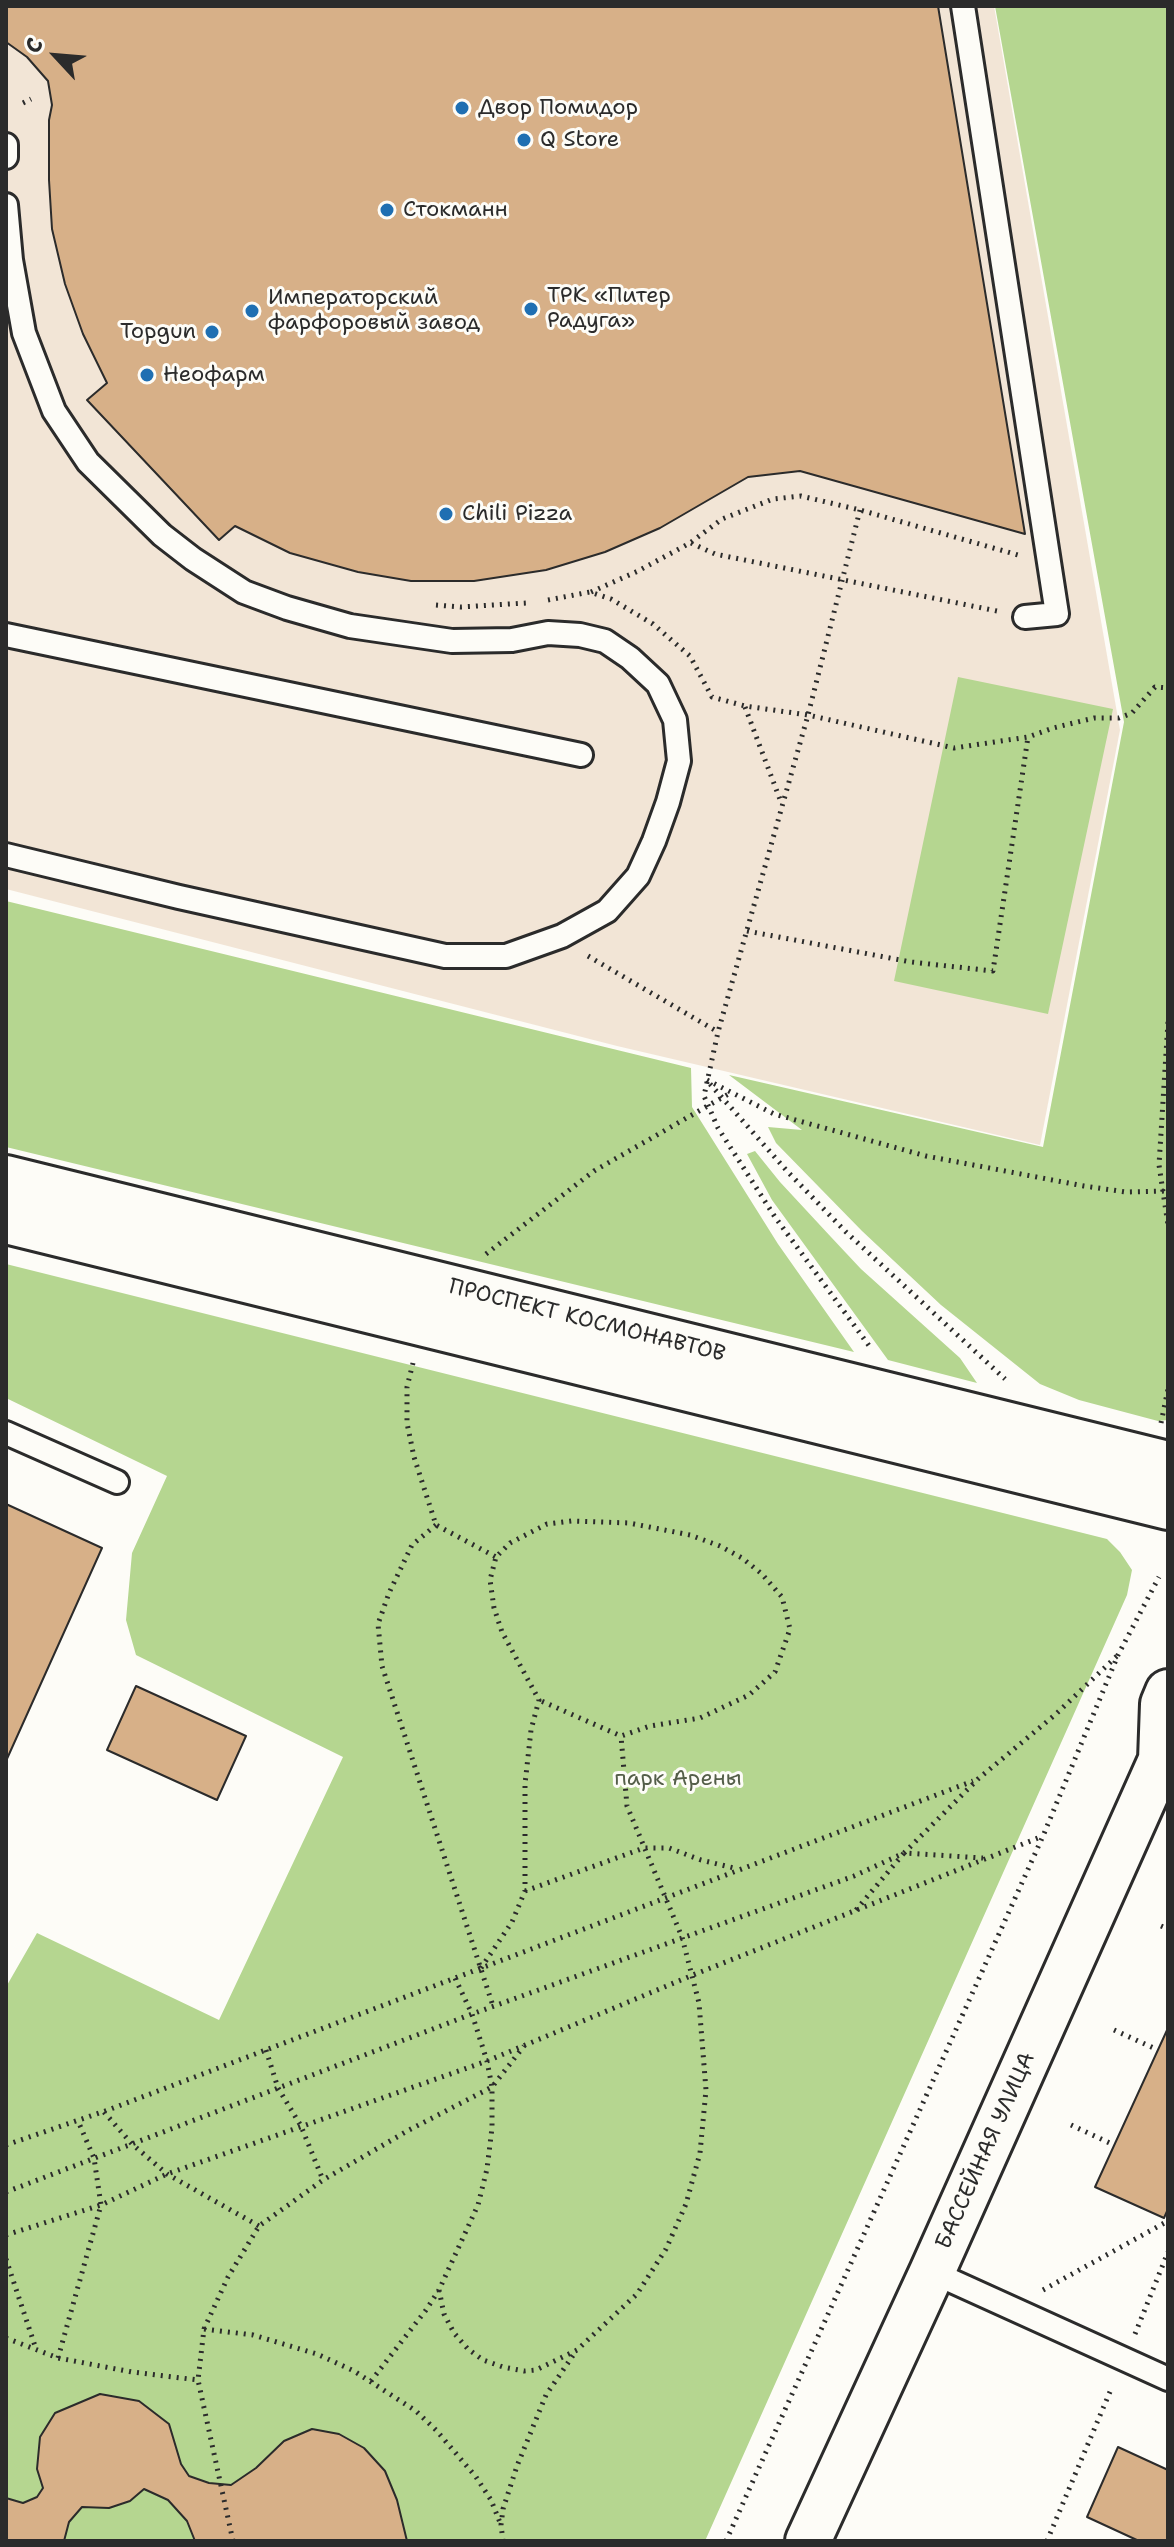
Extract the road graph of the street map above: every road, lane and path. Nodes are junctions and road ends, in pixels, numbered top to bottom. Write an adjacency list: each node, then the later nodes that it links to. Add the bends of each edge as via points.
1 (963, 6): 9 (lane)
2 (31, 99): 3 (path)
3 (23, 103)
4 (6, 145): 5 (lane)
5 (6, 157)
6 (6, 205): 25 (lane, via 24,333 54,411 88,462 193,559 244,592 350,626 452,641 548,633 605,641 658,684 675,720 679,761 654,841 638,876 607,911)
7 (860, 510): 8 (path, via 801,496 773,499 722,519); 9 (path); 10 (path)
8 (690, 543): 10 (path, via 715,554); 11 (path)
9 (1049, 563): 15 (lane, via 1057,614)
10 (842, 580): 15 (path); 19 (path)
11 (590, 592): 12 (path); 18 (path, via 653,624 690,656 712,697)
12 (546, 600)
13 (531, 603): 14 (path)
14 (433, 605)
15 (1025, 617)
16 (6, 635): 21 (lane)
17 (1168, 688): 20 (path, via 1155,687 1132,713 1119,718 1094,718)
18 (745, 706): 19 (path); 22 (path)
19 (808, 715): 20 (path, via 954,748); 22 (path)
20 (1028, 737): 24 (path, via 993,971 911,962)
21 (581, 755)
22 (782, 802): 24 (path)
23 (6, 855): 25 (lane, via 445,956 506,956)
24 (747, 931): 27 (path)
25 (562, 936): 27 (path)
26 (1168, 1022): 32 (path, via 1160,1153)
27 (718, 1032): 28 (path)
28 (707, 1080): 29 (path); 30 (path); 31 (path)
29 (732, 1092): 30 (path); 32 (path, via 774,1114 926,1156 1084,1186)
30 (723, 1098): 31 (path); 38 (path, via 846,1232)
31 (708, 1104): 35 (path, via 594,1171); 36 (path, via 775,1217)
32 (1165, 1191): 34 (path)
33 (8, 1199): 41 (street, ПРОСПЕКТ КОСМОНАВТОВ); 43 (street, ПРОСПЕКТ КОСМОНАВТОВ)
34 (1168, 1225)
35 (484, 1256)
36 (870, 1348)
37 (415, 1354): 44 (path, via 407,1387 407,1423)
38 (1011, 1385)
39 (1168, 1389): 41 (path)
40 (6, 1433): 42 (lane)
41 (1164, 1448)
42 (117, 1482)
43 (1168, 1507)
44 (436, 1525): 45 (path); 64 (path, via 412,1545 389,1593 378,1624 382,1666)
45 (496, 1557): 49 (path, via 490,1580 494,1608); 50 (path, via 510,1543 547,1524 629,1523 720,1546 762,1574 782,1597 790,1629 775,1672 749,1695 700,1718)
46 (1159, 1577): 47 (path)
47 (1118, 1655): 52 (path); 53 (path)
48 (1168, 1692): 51 (street, БАССЕЙНАЯ УЛИЦА, via 1163,1704)
49 (539, 1700): 50 (path); 58 (path, via 525,1784)
50 (621, 1736): 54 (path, via 627,1806)
51 (1164, 1757): 93 (street, БАССЕЙНАЯ УЛИЦА)
52 (978, 1779): 55 (path); 57 (path)
53 (1043, 1836): 56 (path); 108 (path)
54 (644, 1848): 57 (path, via 669,1848); 58 (path); 59 (path)
55 (904, 1853): 56 (path); 60 (path); 63 (path)
56 (986, 1859): 60 (path)
57 (741, 1870): 59 (path)
58 (525, 1891): 64 (path, via 512,1922)
59 (667, 1897): 63 (path); 64 (path)
60 (855, 1911): 65 (path)
61 (1161, 1926): 62 (path)
62 (1168, 1929)
63 (682, 1937): 65 (path); 67 (path)
64 (481, 1968): 66 (path); 67 (path)
65 (693, 1975): 70 (path); 99 (path, via 706,2090 692,2186 645,2282)
66 (455, 1978): 68 (path); 71 (path)
67 (493, 2006): 68 (path)
68 (472, 2014): 73 (path); 75 (path)
69 (1114, 2030): 72 (path)
70 (525, 2045): 73 (path); 74 (path)
71 (266, 2050): 75 (path); 76 (path)
72 (1158, 2050)
73 (487, 2061): 74 (path); 79 (path)
74 (492, 2087): 85 (path); 94 (path, via 492,2128 478,2205)
75 (278, 2088): 79 (path); 80 (path)
76 (104, 2112): 77 (path); 80 (path)
77 (78, 2121): 81 (path); 83 (path)
78 (1071, 2125): 82 (path)
79 (301, 2126): 84 (path); 85 (path)
80 (132, 2144): 83 (path); 84 (path)
81 (6, 2145)
82 (1114, 2145)
83 (94, 2158): 86 (path); 87 (path)
84 (167, 2174): 87 (path); 89 (path)
85 (323, 2180): 89 (path)
86 (6, 2192)
87 (101, 2205): 90 (path); 100 (path)
88 (1168, 2221): 95 (path)
89 (259, 2226): 96 (path)
90 (6, 2235)
91 (1168, 2252): 101 (path)
92 (6, 2259): 98 (path)
93 (932, 2272): 95 (lane); 109 (street, БАССЕЙНАЯ УЛИЦА)
94 (439, 2290): 99 (path, via 454,2333 483,2360 536,2370); 104 (path)
95 (1011, 2307): 101 (lane)
96 (204, 2329): 103 (path); 104 (path, via 282,2342)
97 (6, 2338): 98 (path)
98 (37, 2350): 100 (path)
99 (577, 2350): 105 (path, via 540,2408)
100 (58, 2358): 103 (path)
101 (1124, 2359): 102 (lane); 110 (path)
102 (1168, 2379)
103 (198, 2380): 106 (path)
104 (371, 2381): 105 (path, via 436,2430 476,2477)
105 (501, 2525): 107 (path)
106 (233, 2541)
107 (503, 2541)
108 (726, 2541)
109 (808, 2541)
110 (1047, 2541)

